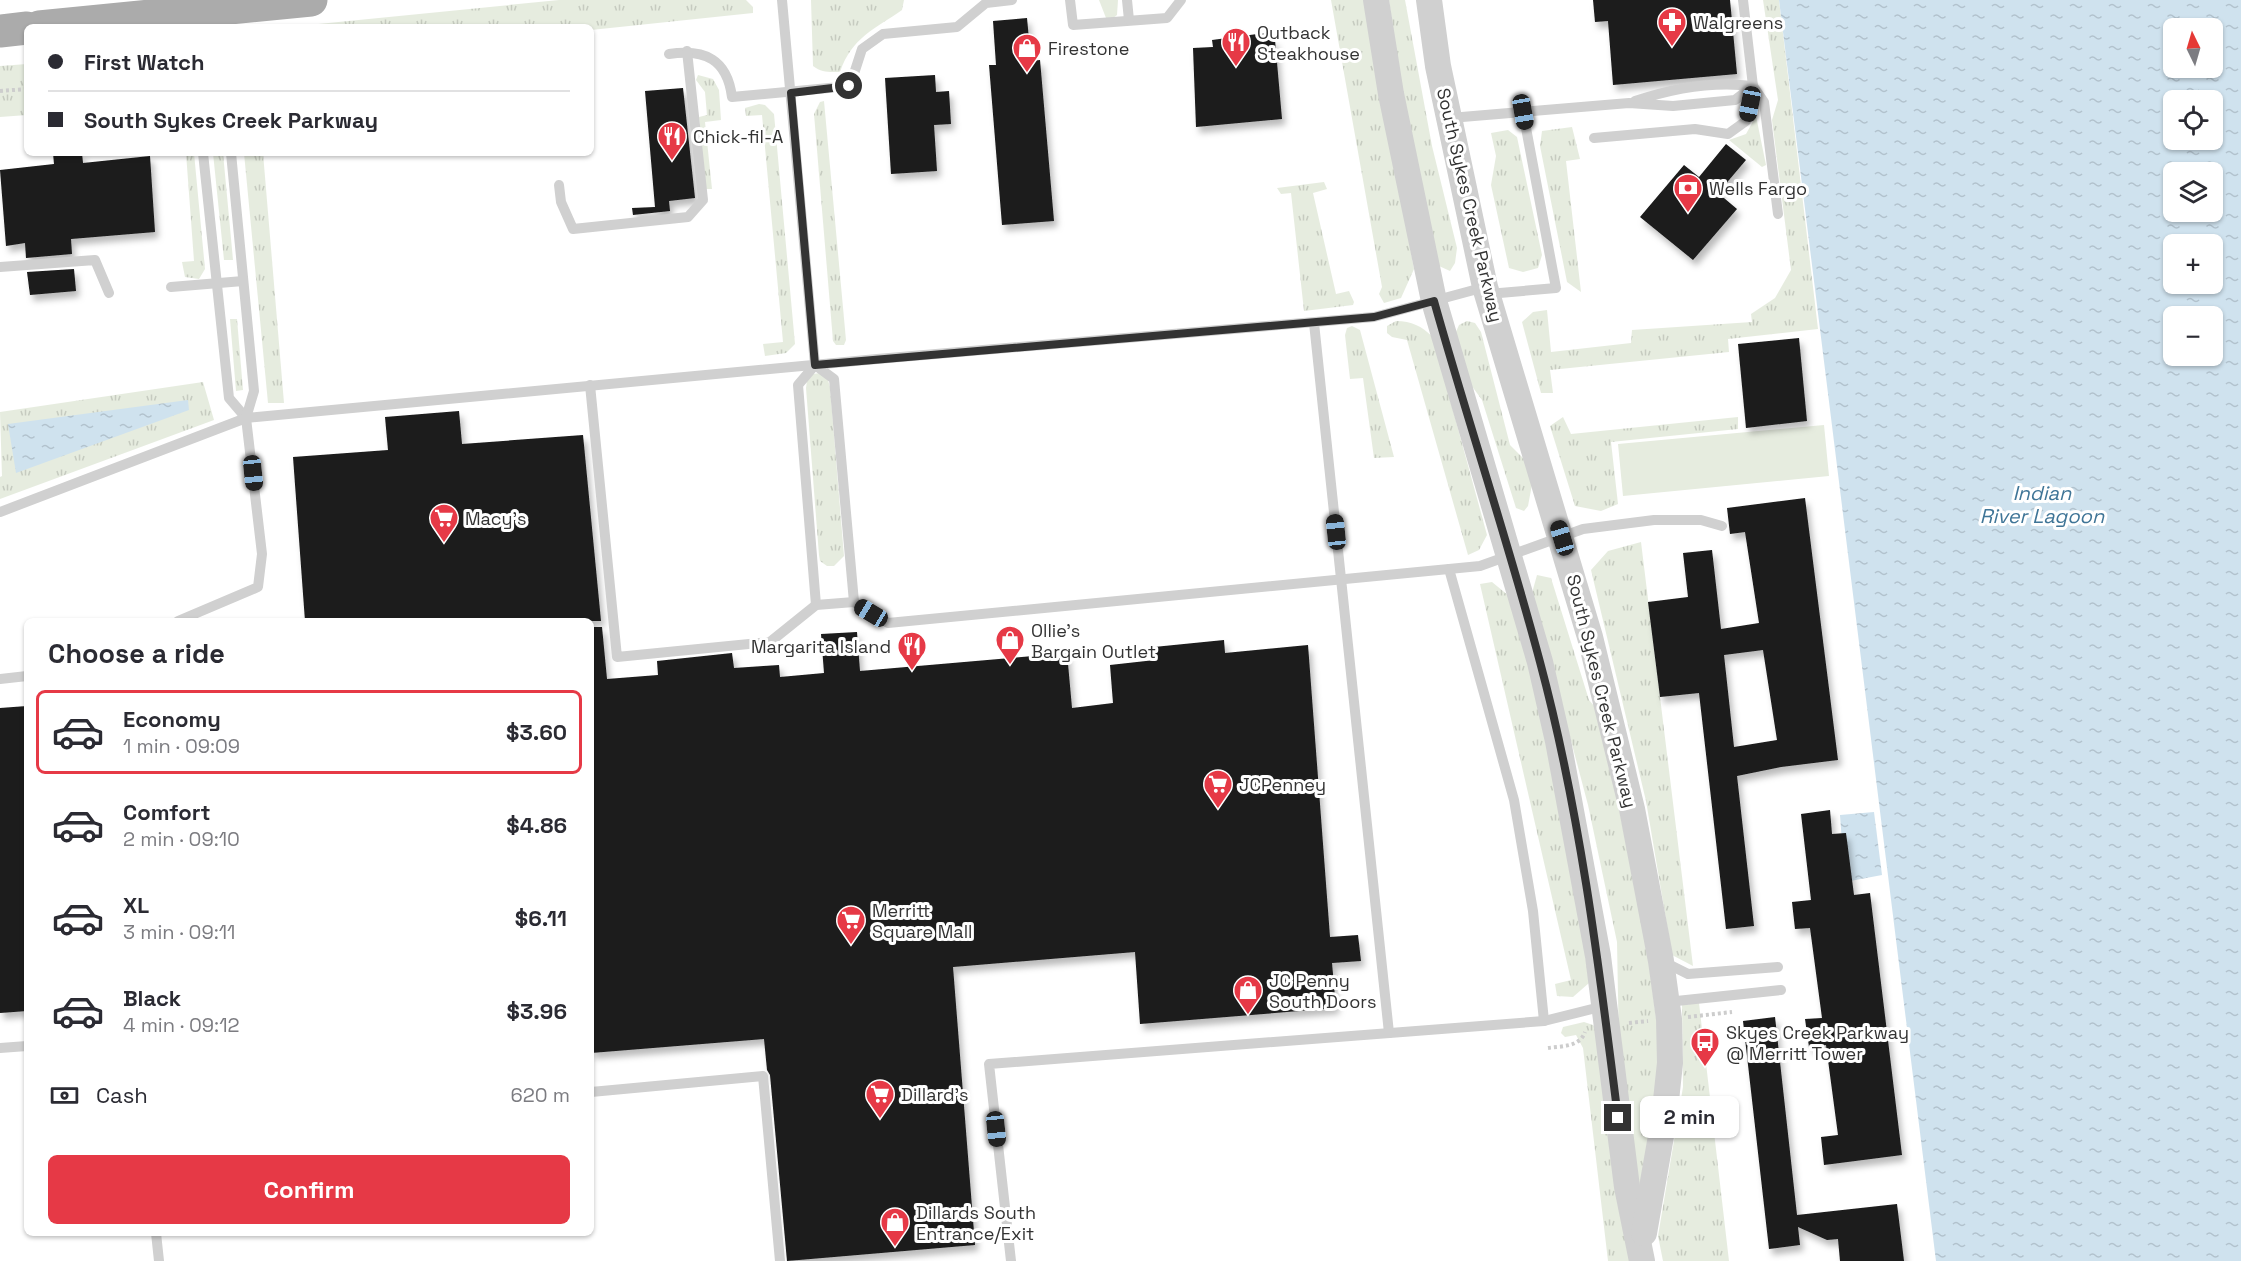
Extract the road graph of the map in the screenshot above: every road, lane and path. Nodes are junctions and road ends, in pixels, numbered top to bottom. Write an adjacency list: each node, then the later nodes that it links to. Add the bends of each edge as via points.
1 (311, 0): 10 (main road)
2 (782, 0): 20 (lane)
3 (1012, 0): 20 (lane, via 986,3 957,27 883,34 862,49 849,86)
4 (1070, 0): 11 (lane, via 1073,25)
5 (1127, 0): 11 (lane)
6 (1180, 0): 11 (lane, via 1167,18)
7 (1376, 0): 35 (street, South Sykes Creek Parkway)
8 (1429, 0): 23 (street, South Sykes Creek Parkway)
9 (1743, 0): 17 (lane)
10 (200, 14): 12 (main road)
11 (1129, 20)
12 (76, 24)
13 (24, 28): 14 (main road)
14 (0, 31)
15 (687, 51): 16 (lane); 20 (lane, via 719,65 729,76 732,97); 27 (lane, via 703,200 688,217 573,229 561,202)
16 (669, 54)
17 (1753, 86): 21 (lane, via 1670,89); 21 (lane, via 1735,100 1673,106); 24 (lane, via 1746,122 1728,134 1695,129); 28 (lane, via 1764,102)
18 (24, 89): 19 (path)
19 (0, 92)
20 (791, 93): 37 (lane)
21 (1629, 102): 22 (lane)
22 (1523, 112): 23 (lane); 33 (lane, via 1556,288)
23 (1448, 118): 33 (street, South Sykes Creek Parkway)
24 (1594, 138)
25 (203, 156): 31 (lane)
26 (231, 156): 30 (lane)
27 (559, 185)
28 (1778, 214)
29 (0, 267): 34 (lane, via 95,260)
30 (243, 280): 31 (lane); 39 (lane, via 254,392)
31 (217, 284): 32 (lane); 39 (lane, via 229,398)
32 (171, 287)
33 (1486, 290): 35 (lane); 42 (street, South Sykes Creek Parkway)
34 (109, 293)
35 (1434, 301): 36 (lane, via 1374,317); 43 (street, South Sykes Creek Parkway)
36 (1314, 323): 37 (lane); 45 (lane)
37 (815, 365): 38 (lane); 46 (lane, via 834,379); 47 (lane, via 798,385)
38 (590, 386): 39 (lane); 47 (lane, via 617,657 770,642)
39 (246, 418): 40 (lane); 48 (lane, via 262,554 258,587)
40 (0, 512)
41 (1722, 526): 42 (lane, via 1701,520 1667,519 1583,529)
42 (1562, 538): 43 (lane); 51 (street, South Sykes Creek Parkway, via 1616,735)
43 (1508, 556): 44 (lane, via 1480,566); 56 (street, South Sykes Creek Parkway, via 1540,662 1558,741 1598,956)
44 (1449, 569): 45 (lane); 57 (lane, via 1514,800 1533,911)
45 (1341, 578): 46 (lane, via 888,623); 58 (lane)
46 (854, 602): 47 (lane)
47 (816, 605)
48 (185, 618)
49 (24, 676): 50 (lane)
50 (0, 679)
51 (1661, 961): 52 (lane, via 1688,974); 54 (street, South Sykes Creek Parkway)
52 (1778, 967)
53 (1781, 990): 54 (lane)
54 (1667, 1010): 55 (path); 56 (path); 64 (street, South Sykes Creek Parkway, via 1670,1063)
55 (1732, 1012)
56 (1605, 1016): 57 (lane); 61 (path, via 1586,1029 1576,1044); 64 (street, South Sykes Creek Parkway)
57 (1544, 1021): 58 (lane)
58 (1389, 1033): 67 (lane, via 989,1064)
59 (24, 1046): 60 (lane)
60 (0, 1048)
61 (1548, 1048)
62 (594, 1092): 66 (lane, via 763,1076)
63 (156, 1236): 65 (lane)
64 (1641, 1256)
65 (159, 1261)
66 (780, 1261)
67 (1011, 1261)

